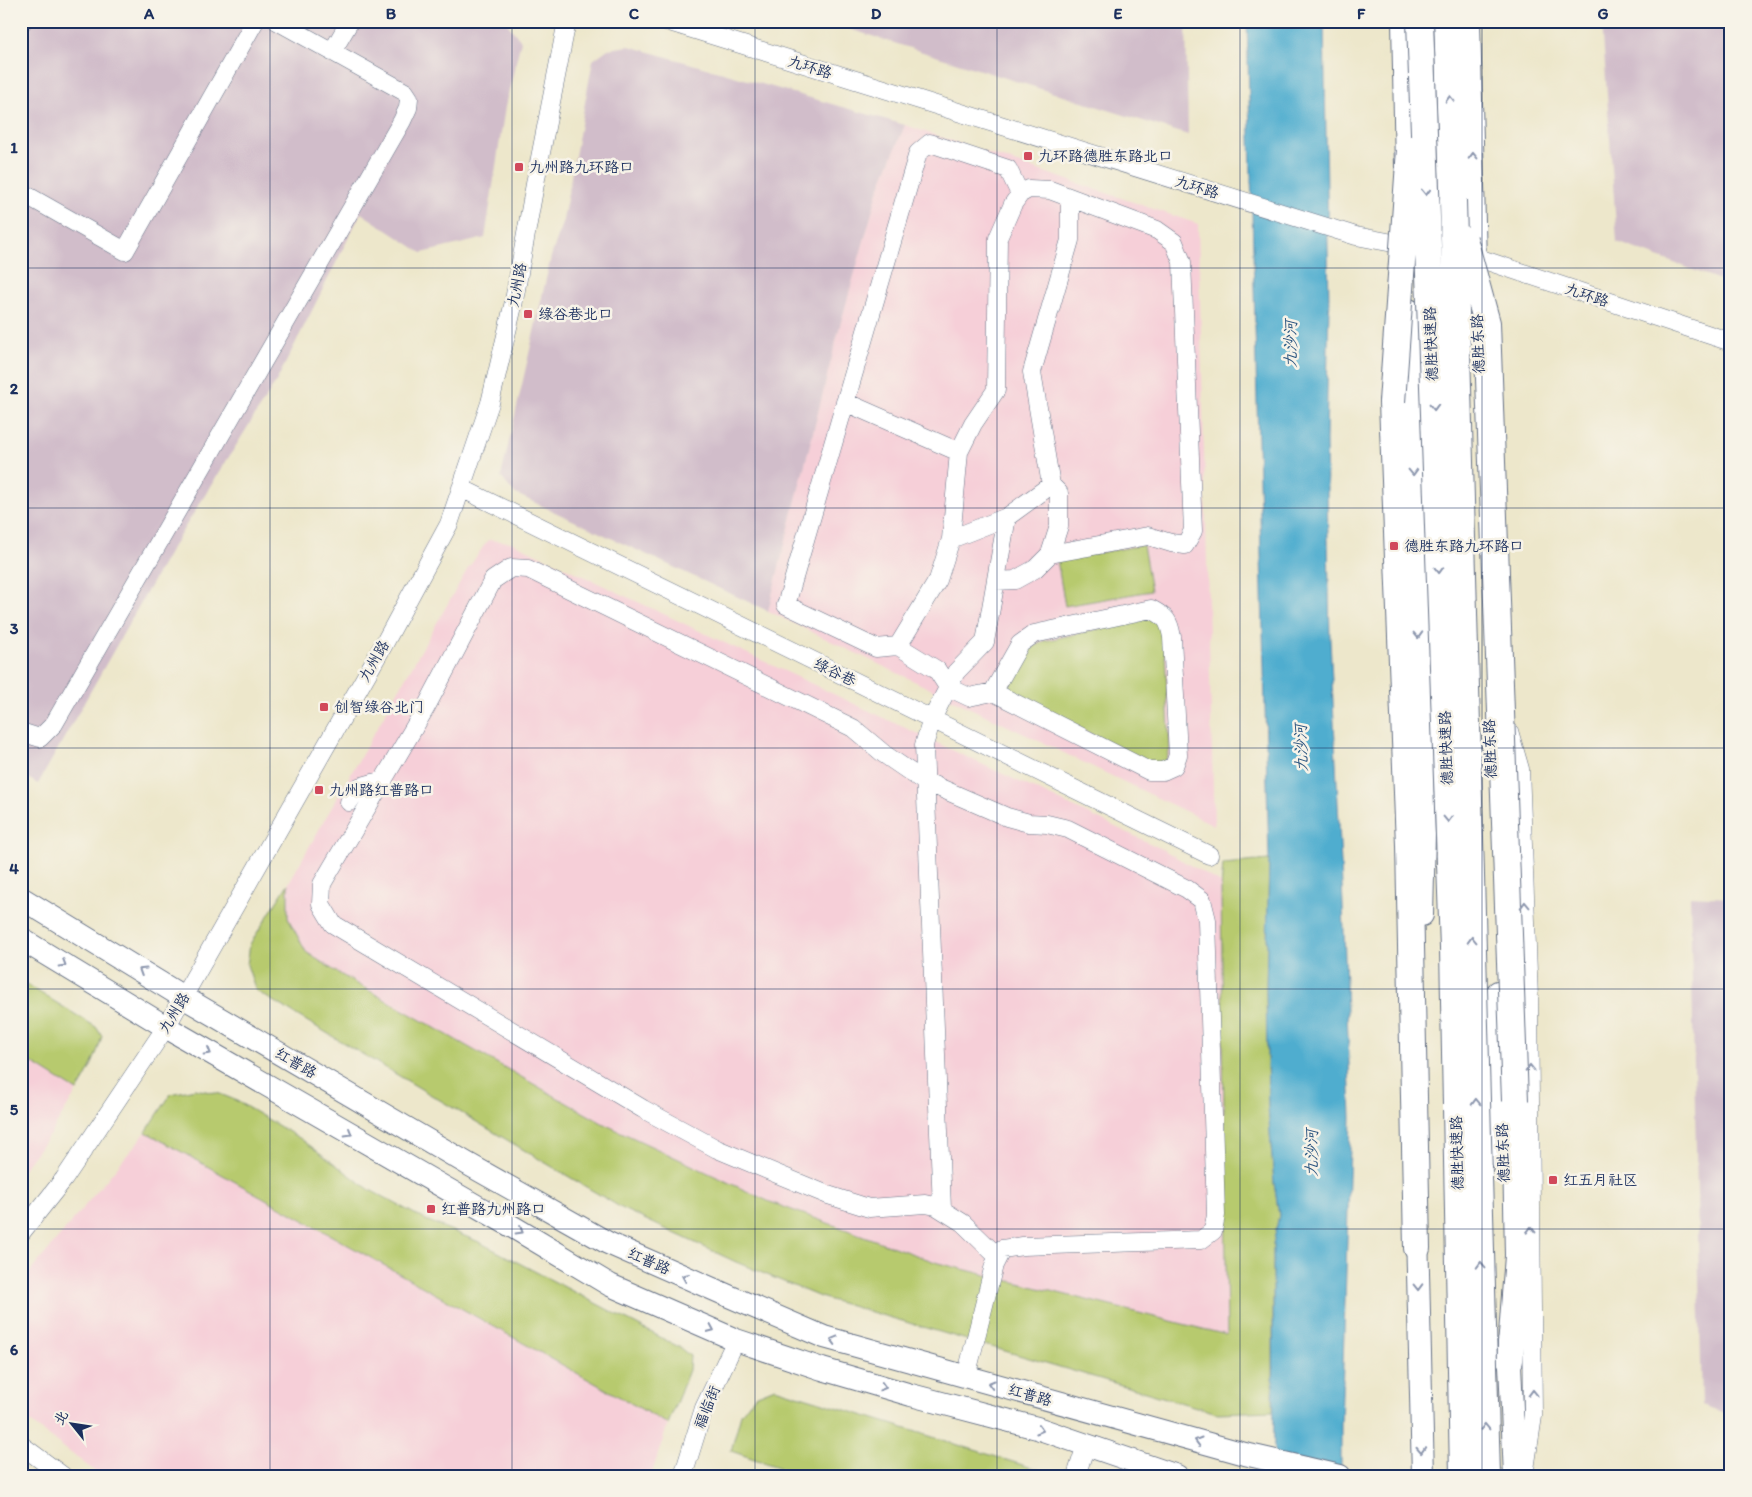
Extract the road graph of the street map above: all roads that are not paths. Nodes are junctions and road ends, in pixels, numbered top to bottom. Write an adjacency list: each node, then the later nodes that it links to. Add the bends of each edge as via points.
1 (255, 21): 11 (street, via 125,251)
2 (277, 21): 10 (street)
3 (350, 21): 10 (street)
4 (567, 21): 21 (street, 九州路, via 513,306 490,403)
5 (666, 21): 15 (street, 九环路, via 1356,236)
6 (1403, 21): 15 (main road)
7 (1419, 21): 42 (highway, bridge, via 1392,402 1409,846); 55 (highway, 德胜快速路, one-way to 55, bridge, via 1453,948)
8 (1447, 21): 14 (highway, 德胜快速路, one-way to 8)
9 (1469, 21): 16 (main road, 德胜东路, one-way to 9)
10 (332, 52): 31 (street, via 405,92 409,98 408,108 54,724 40,738)
11 (21, 192)
12 (1020, 194): 13 (street, via 1029,189 1050,190); 18 (street, via 1008,168 930,143 918,153); 19 (street, via 998,238 996,390)
13 (1070, 198): 20 (street, via 1070,240 1032,372); 24 (street, via 1157,230 1174,242 1182,262 1193,532 1185,545 1148,536)
14 (1453, 200): 45 (highway, bridge, via 1487,323 1515,1101 1518,1256); 56 (highway, 德胜快速路, one-way to 14, bridge)
15 (1407, 246): 16 (street, 九环路); 42 (main road, one-way to 42, via 1424,834)
16 (1475, 257): 17 (street, 九环路); 27 (main road, 德胜东路)
17 (1731, 342)
18 (845, 402): 19 (street); 26 (street, via 786,605 876,648)
19 (959, 452): 23 (street)
20 (1051, 485): 22 (street); 24 (street, via 1059,493 1059,526)
21 (462, 488): 30 (street, 绿谷巷); 38 (street, 九州路, via 449,524 383,646)
22 (1007, 517): 23 (street); 25 (street)
23 (951, 539): 26 (street, via 938,580)
24 (1050, 554): 25 (street, via 1015,580)
25 (996, 581): 28 (street, via 986,642 956,672)
26 (898, 646): 28 (street, via 937,670)
27 (1488, 658): 45 (main road, 德胜东路); 58 (street, one-way to 27, via 1533,1416 1529,998 1520,769)
28 (948, 687): 29 (street, via 969,697); 30 (street)
29 (993, 692): 29 (street, via 1020,644 1034,634 1150,609 1164,616 1172,637 1178,755 1174,766 1163,771 1149,771)
30 (932, 719): 33 (street, via 924,745); 35 (street, 绿谷巷)
31 (21, 732)
32 (384, 780): 33 (street, via 494,580 510,568 528,569 853,728 884,754); 34 (street, via 359,787); 40 (street, via 322,884 321,904 333,924 717,1149 828,1195 869,1208 925,1204)
33 (925, 781): 40 (street); 43 (street, via 1006,817 1068,829 1187,889 1202,900 1207,920 1216,1215 1213,1231 1202,1240 1023,1246 1002,1249)
34 (349, 802)
35 (1210, 856)
36 (21, 898): 38 (main road, 红普路, one-way to 36)
37 (21, 939): 39 (main road, 红普路, one-way to 39)
38 (183, 997): 39 (street, 九州路); 46 (main road, 红普路, one-way to 38, via 824,1337 608,1243)
39 (166, 1027): 41 (street, 九州路, via 64,1179); 44 (main road, 红普路, one-way to 44, via 610,1285)
40 (942, 1209): 43 (street, via 963,1223)
41 (21, 1233)
42 (1417, 1248): 54 (main road, one-way to 54)
43 (998, 1257): 46 (street)
44 (736, 1340): 48 (main road, 红普路, one-way to 48, via 822,1369 1037,1428); 50 (street, 福临街, via 704,1408)
45 (1510, 1360): 57 (main road, 德胜东路)
46 (966, 1377): 53 (main road, 红普路, one-way to 46, via 1245,1454)
47 (21, 1445): 49 (street)
48 (1086, 1445): 51 (street); 52 (main road, 红普路)
49 (63, 1476)
50 (683, 1476)
51 (1076, 1476)
52 (1177, 1476)
53 (1340, 1476)
54 (1423, 1476)
55 (1463, 1476)
56 (1487, 1476)
57 (1515, 1476)
58 (1524, 1476)

